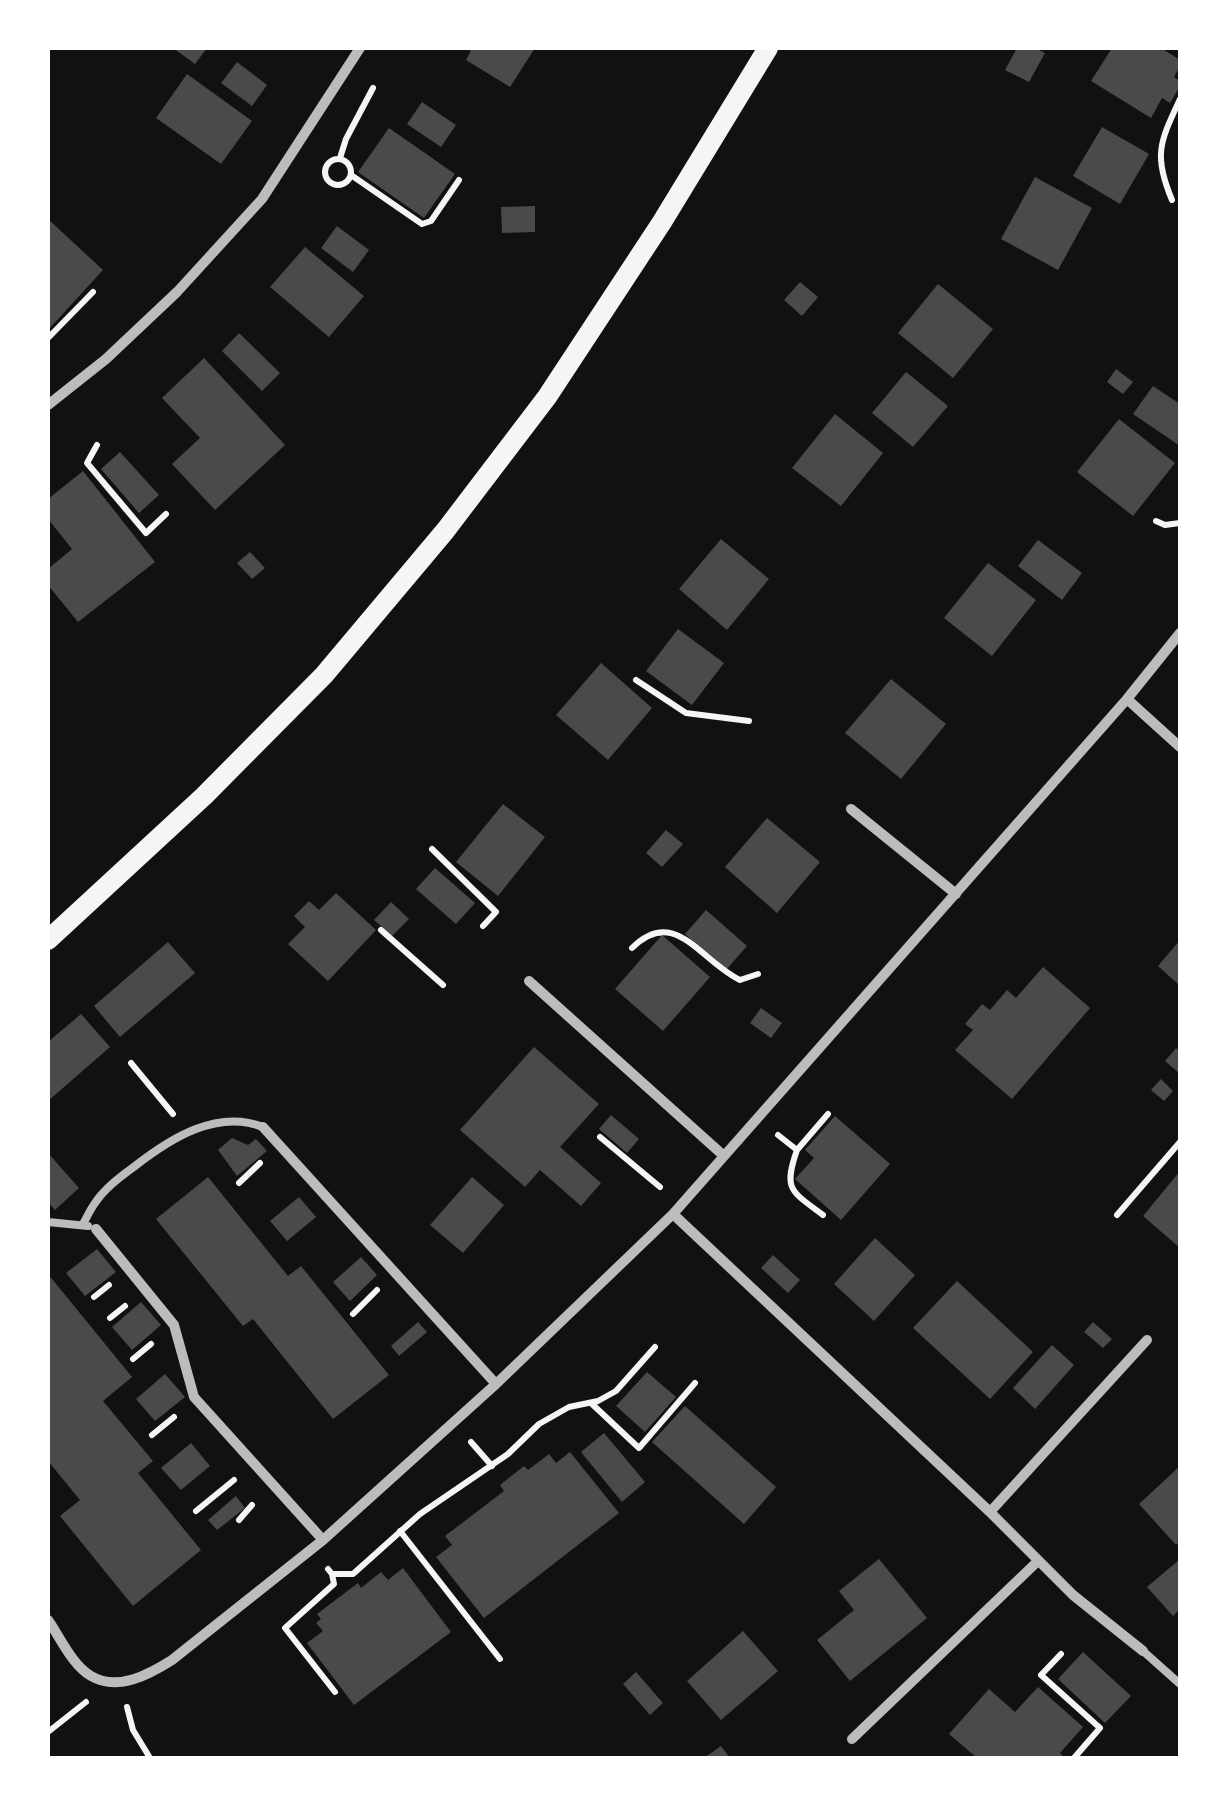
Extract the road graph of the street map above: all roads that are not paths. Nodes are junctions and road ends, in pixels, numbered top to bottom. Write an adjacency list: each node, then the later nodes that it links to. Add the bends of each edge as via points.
1 (360, 48): 3 (street, via 262,199 176,292)
2 (768, 48): 9 (main road, via 547,397 445,532 324,675)
3 (48, 405)
4 (1180, 632): 5 (street)
5 (1127, 699): 6 (street); 8 (street)
6 (1180, 747)
7 (851, 809): 8 (street)
8 (956, 894): 12 (street)
9 (48, 940)
10 (529, 982): 12 (street)
11 (264, 1127): 15 (lane, via 248,1121 182,1134 112,1184); 18 (street)
12 (724, 1156): 13 (street)
13 (677, 1209): 18 (street); 19 (street)
14 (48, 1222): 15 (lane)
15 (83, 1224): 16 (lane)
16 (96, 1229): 20 (street, via 174,1325 194,1397)
17 (1147, 1340): 19 (street)
18 (496, 1384): 20 (street)
19 (990, 1512): 21 (street)
20 (323, 1540): 22 (street, via 162,1666 132,1680 92,1676)
21 (1038, 1562): 23 (street); 25 (street)
22 (48, 1620)
23 (1143, 1651): 24 (lane)
24 (1180, 1684)
25 (852, 1739)

